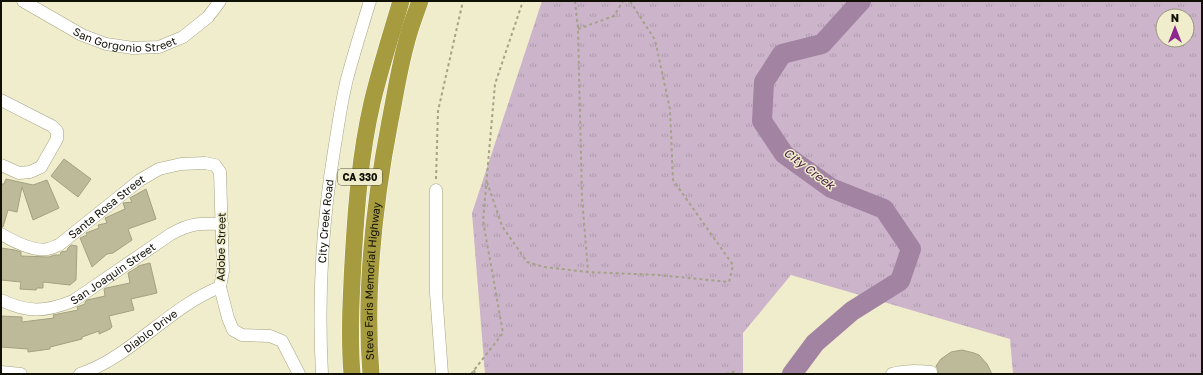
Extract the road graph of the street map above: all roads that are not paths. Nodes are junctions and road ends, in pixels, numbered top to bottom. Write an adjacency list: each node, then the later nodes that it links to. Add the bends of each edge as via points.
1 (23, 1): 2 (street, San Gorgonio Street, via 82,35 106,44 133,48 159,46 183,37 208,17)
2 (220, 1)
3 (370, 1): 21 (street, City Creek Road, via 347,80 327,192 321,271)
4 (400, 1): 15 (highway, Steve Faris Memorial Highway / CA 330, via 372,103 365,139 356,211 350,323)
5 (420, 1): 13 (highway, Steve Faris Memorial Highway / CA 330, via 406,44 385,147 373,230)
6 (1, 100): 7 (street, via 57,131 56,139 41,167 19,173)
7 (1, 165)
8 (215, 165): 10 (street, Adobe Street, via 220,172); 11 (street, Santa Rosa Street, via 181,164 159,168 140,180 59,245 46,250 30,248)
9 (436, 190): 24 (street, via 436,294)
10 (222, 224): 12 (street, Adobe Street, via 223,271); 14 (street, San Joaquin Street, via 200,224 185,227 171,234 73,302 36,310 21,309)
11 (1, 234)
12 (220, 287): 19 (street, Diablo Drive, via 206,292 186,305 120,353); 20 (street, Adobe Street, via 233,330 242,335 270,336 282,341)
13 (370, 292): 22 (highway, Steve Faris Memorial Highway / CA 330); 23 (highway)
14 (1, 300)
15 (351, 369)
16 (1, 372): 18 (street)
17 (930, 372): 25 (street)
18 (21, 374)
19 (80, 374)
20 (299, 374)
21 (322, 374)
22 (371, 374)
23 (381, 374)
24 (442, 374)
25 (892, 374)

